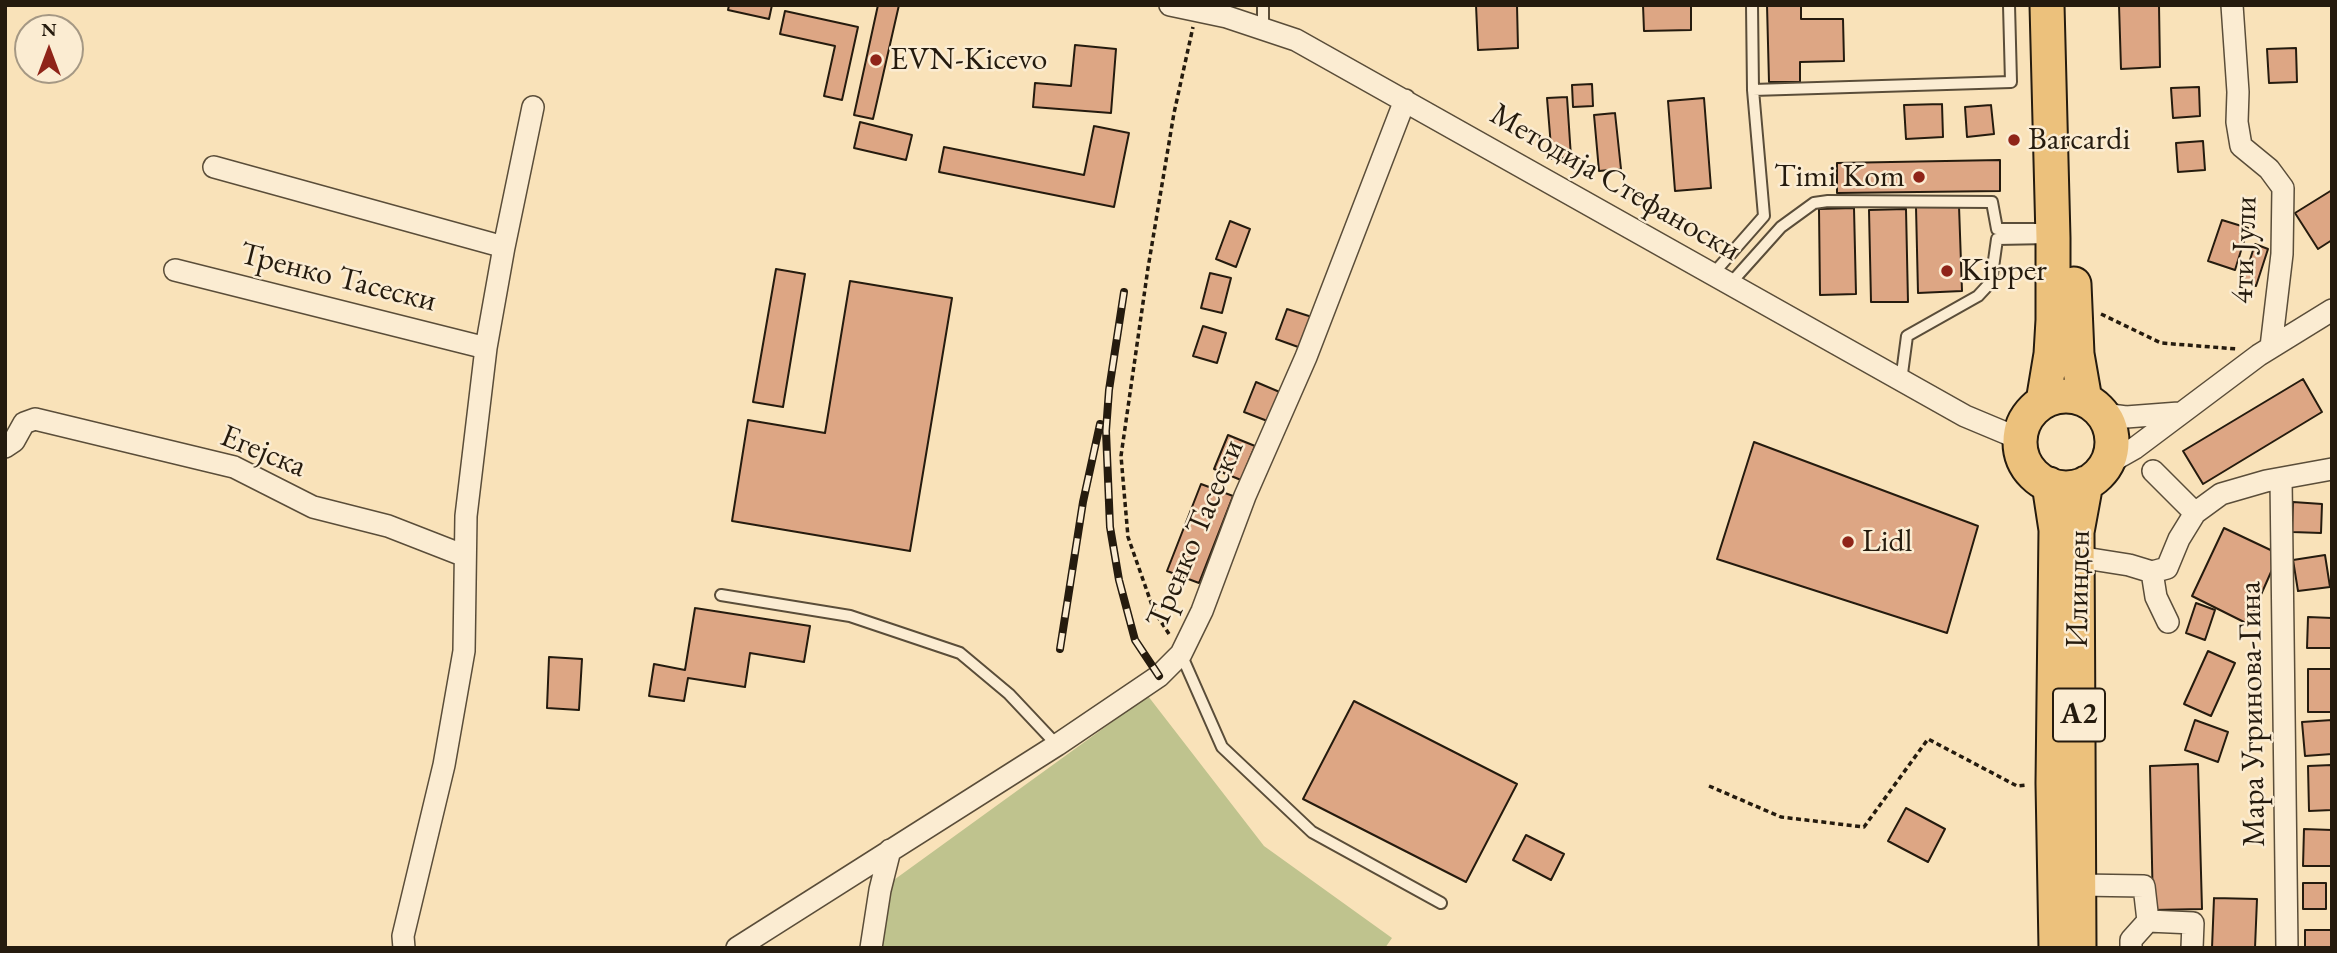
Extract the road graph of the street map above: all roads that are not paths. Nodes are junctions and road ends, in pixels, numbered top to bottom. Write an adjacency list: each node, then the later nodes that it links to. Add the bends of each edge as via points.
1 (1170, 5): 8 (street, Методија Стефаноски)
2 (1263, 5): 8 (lane)
3 (1752, 5): 9 (lane)
4 (2009, 5): 9 (lane, via 2011,82)
5 (2047, 5): 15 (main road)
6 (2067, 5): 25 (main road, Илинден / A2, via 2077,354)
7 (2232, 5): 22 (street, 4ти Јули, via 2241,146 2269,169 2283,188 2282,254)
8 (1263, 28): 10 (street, Методија Стефаноски, via 1296,40)
9 (1753, 90): 13 (lane)
10 (1405, 100): 19 (street, Методија Стефаноски); 40 (street, Тренко Тасески, via 1306,357)
11 (533, 107): 17 (street)
12 (215, 167): 17 (street)
13 (1765, 216): 14 (lane); 19 (lane)
14 (1781, 227): 16 (lane, via 1814,203 1828,201 1965,201 1992,202); 19 (lane)
15 (2053, 233): 16 (lane); 24 (main road, via 2052,343)
16 (1997, 234): 23 (lane, via 1991,282 1978,296 1907,336)
17 (504, 247): 21 (street)
18 (175, 270): 21 (street, Тренко Тасески)
19 (1721, 279): 23 (street, Методија Стефаноски)
20 (2332, 310): 22 (street)
21 (486, 348): 35 (street)
22 (2265, 351): 26 (street)
23 (1901, 381): 27 (street, Методија Стефаноски)
24 (2043, 402): 25 (main road, via 2071,396); 27 (main road, via 2023,424)
25 (2094, 407): 26 (street, via 2126,417); 31 (main road, Илинден / A2, via 2109,426 2112,440 2110,453)
26 (2179, 413): 31 (street)
27 (2020, 439): 33 (main road, Илинден, via 2027,467)
28 (5, 447): 35 (street, Егејска, via 24,423 35,419 234,467 313,507 387,526)
29 (2332, 469): 32 (street)
30 (2153, 471): 34 (street)
31 (2096, 474): 33 (main road, Илинден, via 2074,487); 43 (main road, Илинден / A2, via 2077,532)
32 (2281, 479): 34 (street, via 2221,494); 53 (street, Мара Угринова-Гина)
33 (2049, 485): 49 (main road, Илинден / A2, via 2056,530)
34 (2195, 513): 37 (street, via 2167,568)
35 (465, 556): 46 (street, via 464,651)
36 (2091, 559): 37 (street)
37 (2152, 572): 39 (street)
38 (721, 595): 41 (lane, via 850,616 960,653 1009,694)
39 (2168, 622)
40 (1181, 654): 41 (street, Тренко Тасески, via 1159,676); 44 (lane, via 1222,747 1312,832)
41 (1057, 745): 42 (street, Тренко Тасески)
42 (890, 850): 47 (street, Тренко Тасески); 48 (street)
43 (2079, 884): 45 (street, via 2144,886); 50 (main road, Илинден / A2)
44 (1441, 903)
45 (2148, 921): 51 (street, via 2131,940); 52 (street, via 2193,923)
46 (404, 948)
47 (737, 948)
48 (871, 948)
49 (2056, 948)
50 (2079, 948)
51 (2131, 948)
52 (2192, 948)
53 (2287, 948)

